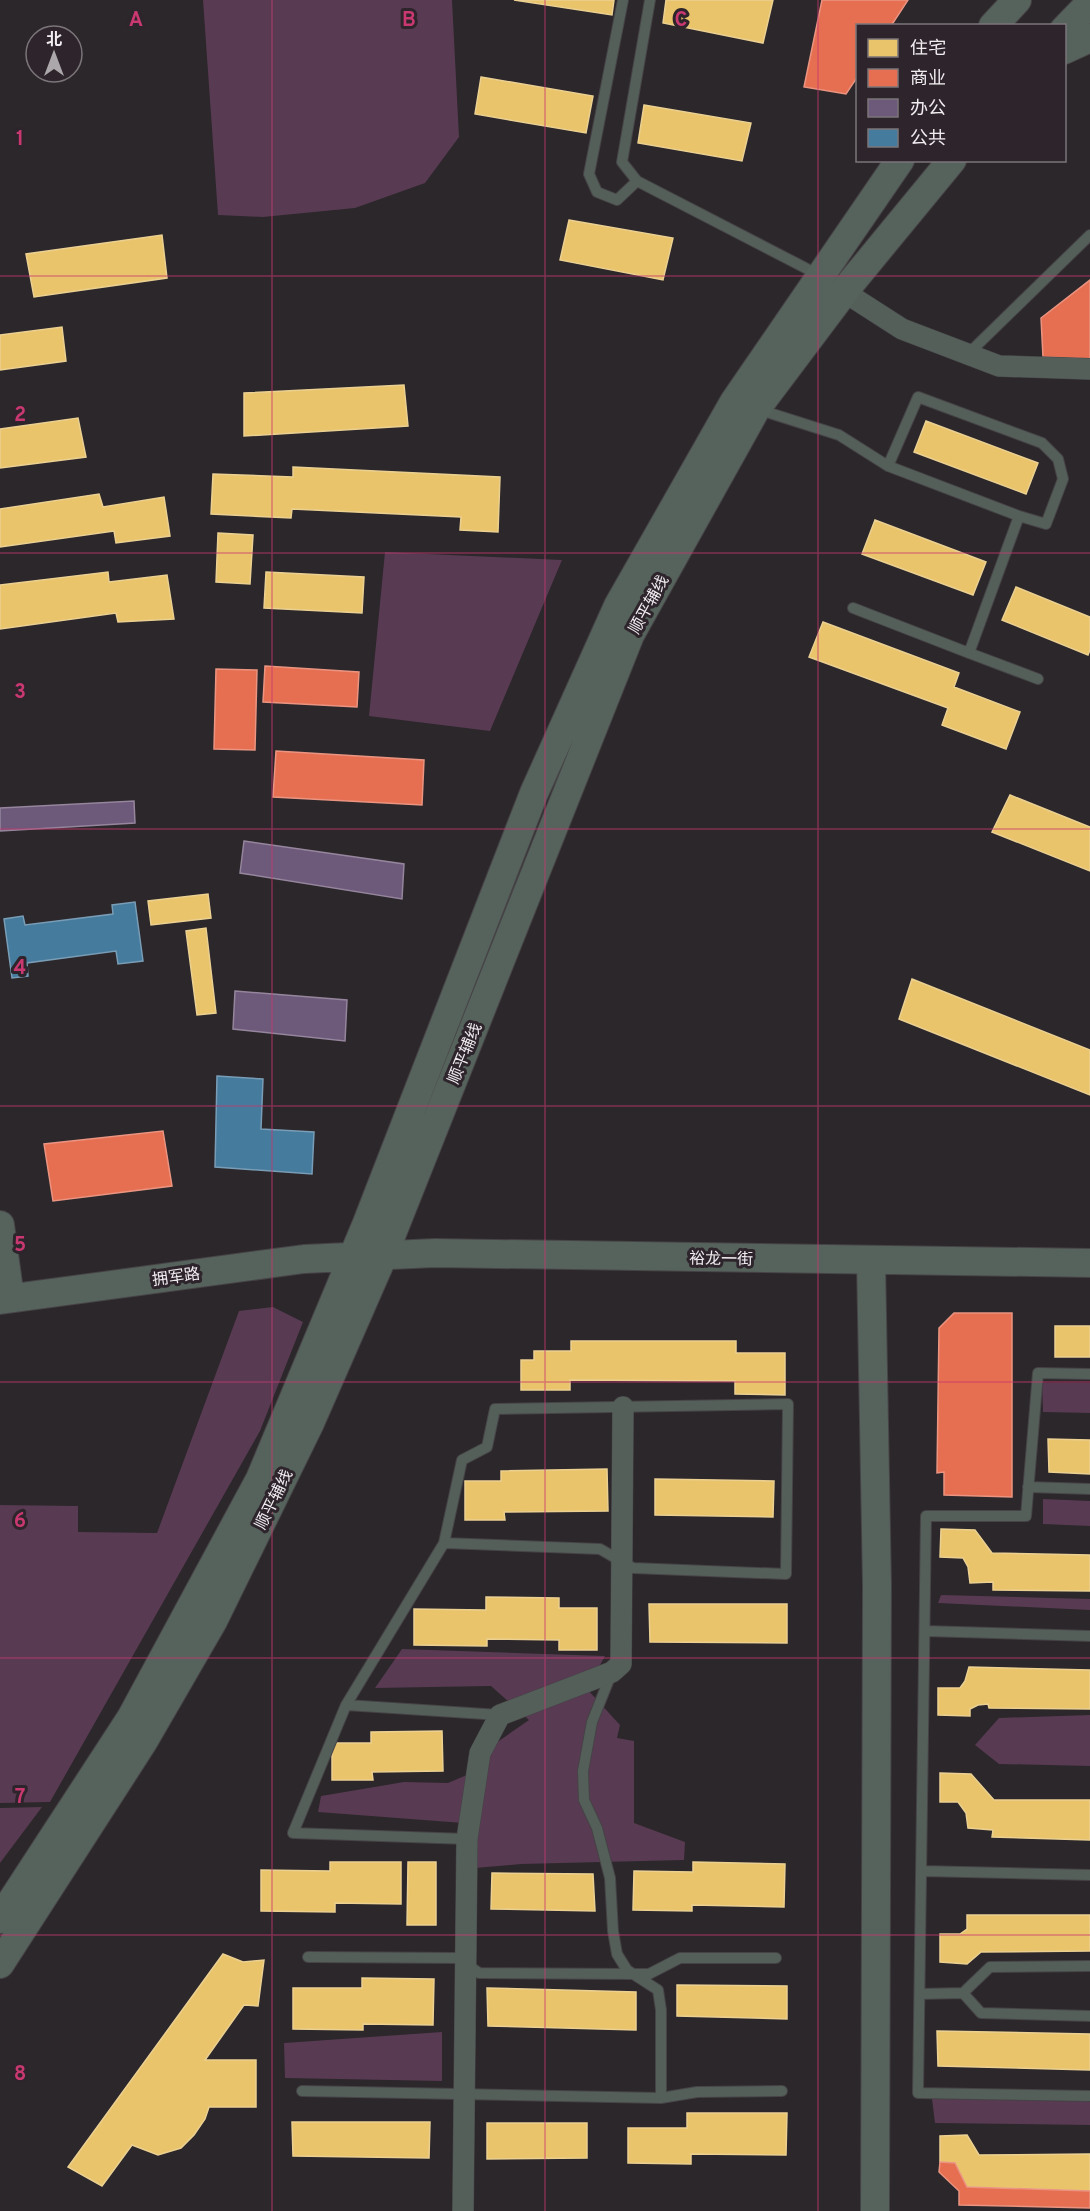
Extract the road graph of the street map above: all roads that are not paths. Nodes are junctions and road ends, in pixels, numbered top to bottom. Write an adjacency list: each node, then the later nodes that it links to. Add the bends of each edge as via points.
1 (623, 0): 11 (lane, via 589,174 597,192 617,200)
2 (650, 0): 11 (lane, via 622,162)
3 (1017, 0): 5 (main road)
4 (1090, 3): 6 (main road)
5 (997, 16)
6 (1066, 29)
7 (1090, 38): 8 (main road)
8 (1066, 50)
9 (899, 162): 13 (main road, 顺平辅线)
10 (950, 162): 14 (main road, 顺平辅线)
11 (637, 181): 13 (lane)
12 (1090, 235): 15 (lane)
13 (819, 275): 14 (street); 17 (main road, 顺平辅线)
14 (844, 292): 15 (street, via 902,329); 17 (main road, 顺平辅线)
15 (968, 354): 16 (street, via 999,366)
16 (1090, 369)
17 (745, 405): 18 (lane, via 839,435); 24 (main road, 顺平辅线, via 630,635); 25 (main road, 顺平辅线, via 618,606 544,772)
18 (888, 466): 19 (lane); 19 (lane, via 918,397 1042,443 1058,459 1063,479 1046,524)
19 (1019, 516): 21 (lane)
20 (853, 608): 21 (lane)
21 (969, 652): 22 (lane)
22 (1038, 679)
23 (0, 1225): 28 (main road)
24 (383, 1256): 25 (main road, 裕龙一街); 26 (main road, 裕龙一街, via 435,1253); 46 (main road, 顺平辅线, via 310,1423 213,1620 143,1742)
25 (351, 1258): 28 (main road, 拥军路, via 304,1259); 43 (main road, 顺平辅线, via 254,1490 131,1718)
26 (871, 1261): 27 (main road, 裕龙一街); 59 (main road, via 877,1586)
27 (1090, 1263)
28 (5, 1299)
29 (1090, 1374): 31 (lane, via 1038,1373)
30 (623, 1407): 33 (lane, via 495,1409 487,1447 462,1460); 34 (street); 34 (lane, via 788,1404 786,1574 633,1568)
31 (1028, 1487): 32 (lane); 35 (lane, via 1026,1516 926,1516)
32 (1090, 1489)
33 (444, 1544): 34 (lane, via 600,1549); 38 (lane)
34 (622, 1562): 37 (street, via 621,1664)
35 (925, 1631): 36 (lane); 41 (lane)
36 (1090, 1636)
37 (612, 1672): 39 (street); 49 (lane, via 592,1722 583,1770 584,1800 597,1828 610,1878 617,1954)
38 (346, 1705): 39 (lane); 40 (lane, via 293,1833)
39 (500, 1715): 40 (street, via 480,1753)
40 (467, 1839): 47 (street)
41 (922, 1871): 42 (lane); 51 (lane)
42 (1090, 1875)
43 (0, 1919)
44 (308, 1957): 47 (lane, via 458,1958)
45 (776, 1958): 49 (lane, via 680,1958 649,1974)
46 (0, 1964)
47 (466, 1964): 49 (lane, via 479,1972); 55 (street)
48 (1090, 1966): 50 (lane, via 990,1966)
49 (634, 1974): 57 (lane, via 658,1990)
50 (963, 1993): 51 (lane); 52 (lane, via 981,2013)
51 (920, 1994): 56 (lane, via 918,2093)
52 (1090, 2016)
53 (302, 2091): 55 (lane)
54 (782, 2091): 57 (lane, via 697,2092)
55 (464, 2095): 57 (lane); 58 (street)
56 (1090, 2096)
57 (661, 2098)
58 (463, 2211)
59 (875, 2211)

